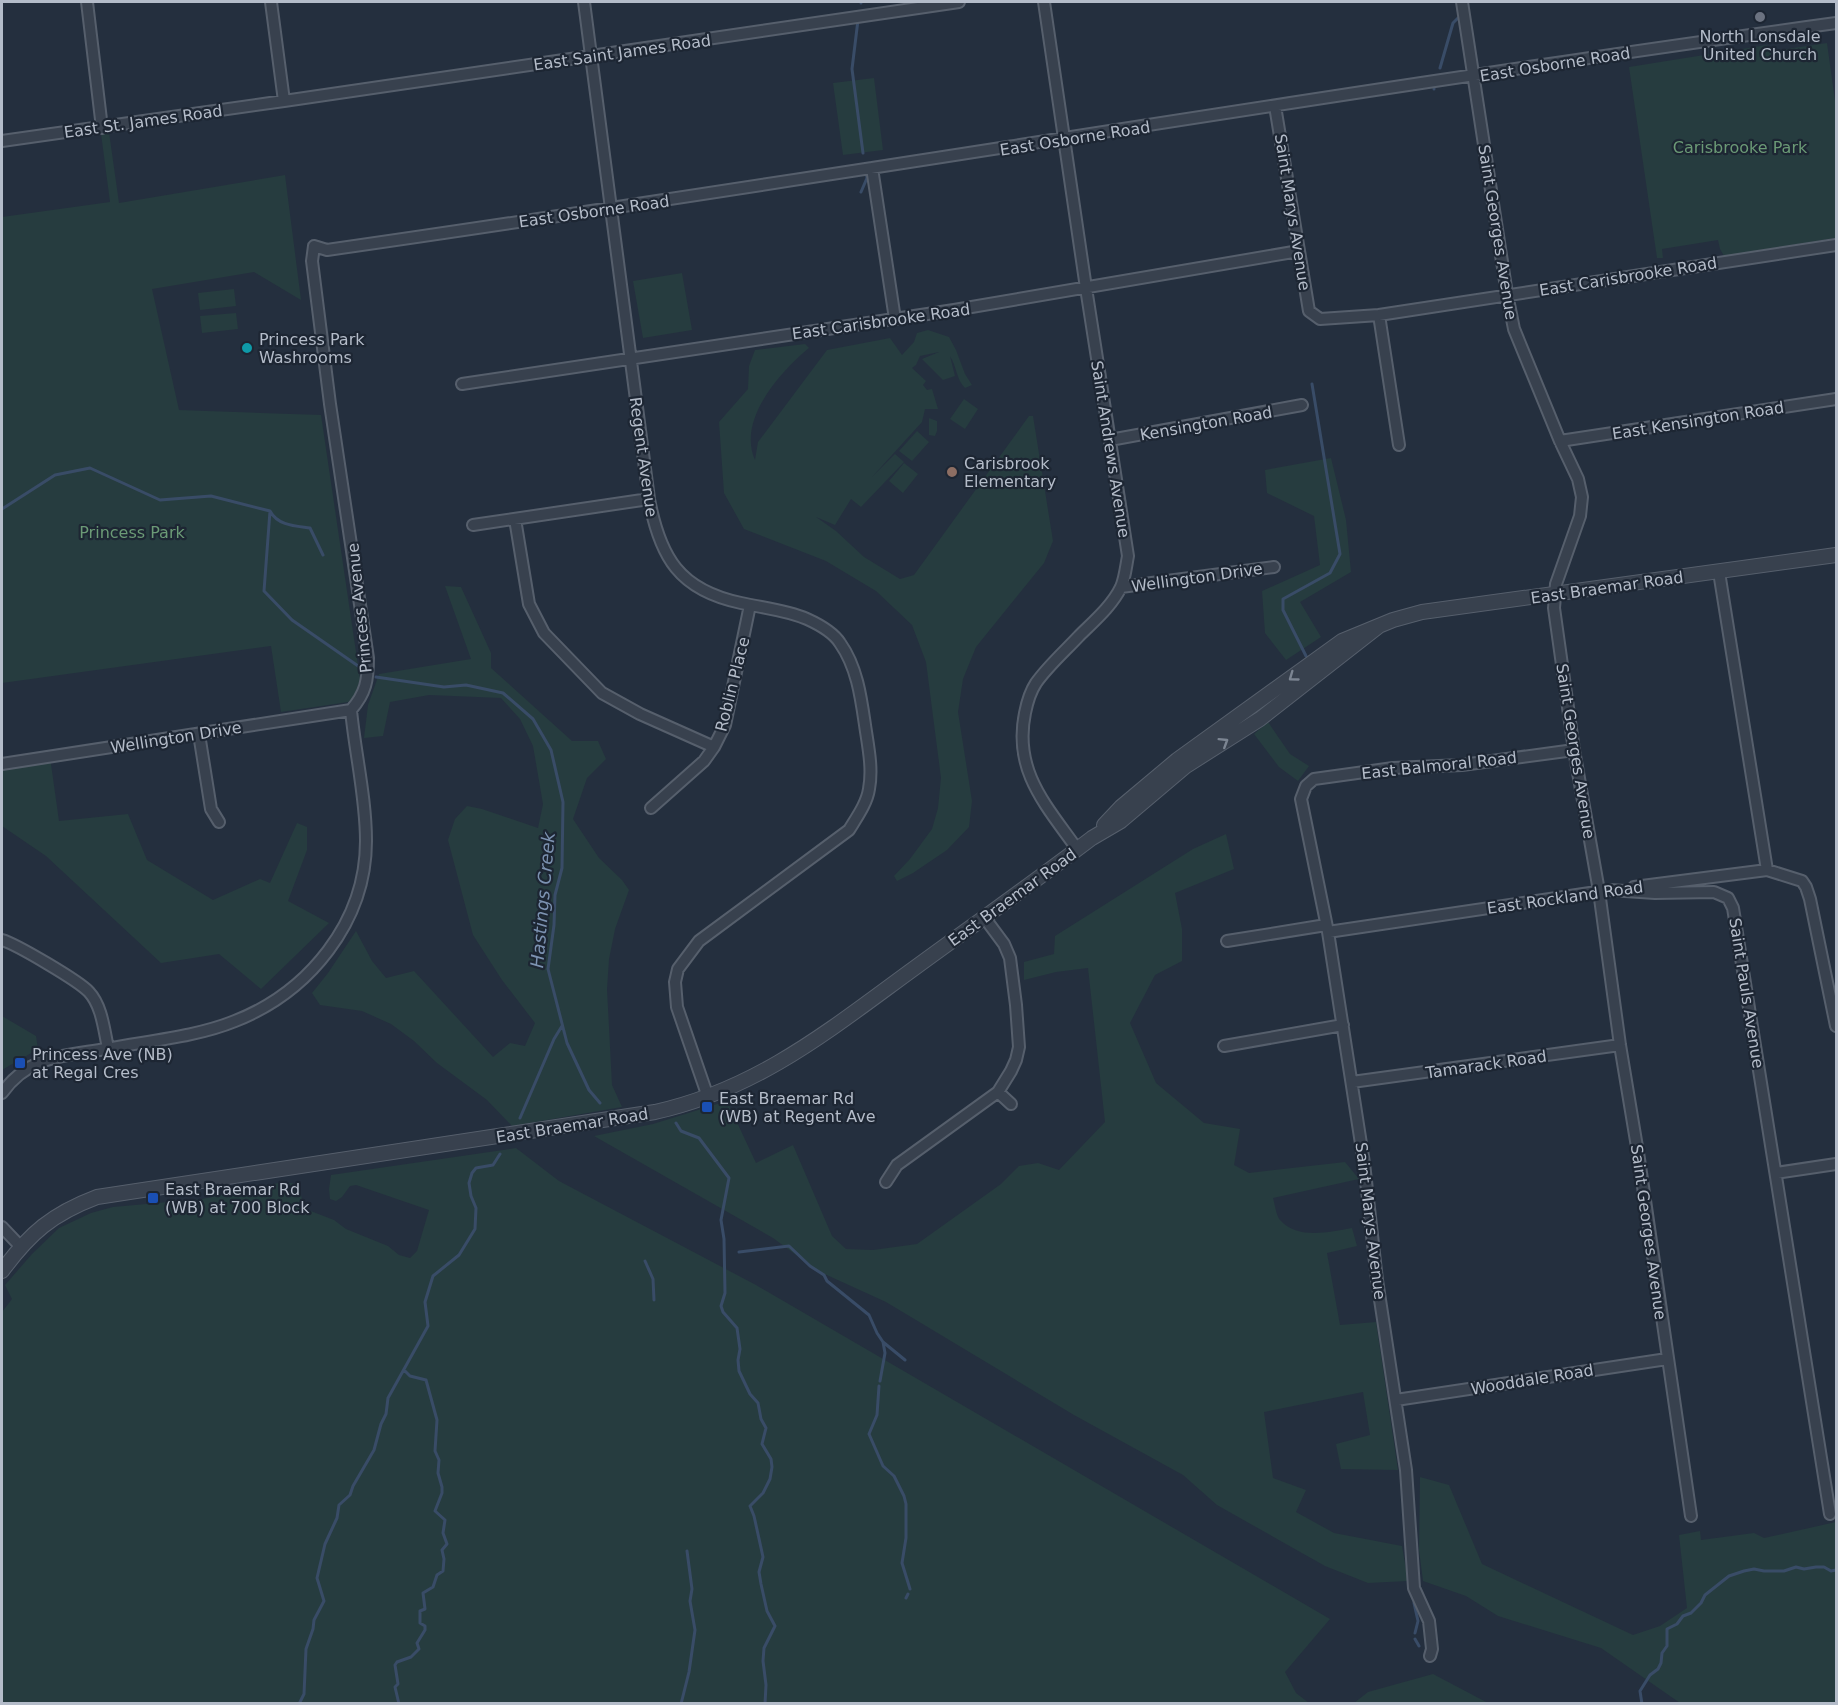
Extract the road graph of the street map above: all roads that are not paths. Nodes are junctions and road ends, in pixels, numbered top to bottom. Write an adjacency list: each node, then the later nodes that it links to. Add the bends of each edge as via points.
1 (87, 2): 12 (street)
2 (271, 2): 10 (street)
3 (584, 2): 8 (street, Regent Avenue)
4 (959, 2): 8 (street, East Saint James Road)
5 (1044, 2): 13 (street, Saint Andrews Avenue)
6 (1462, 2): 9 (street, Saint Georges Avenue)
7 (1836, 23): 9 (street, East Osborne Road)
8 (591, 57): 10 (street, East Saint James Road); 16 (street, Regent Avenue)
9 (1473, 76): 11 (street, East Osborne Road); 21 (street, Saint Georges Avenue)
10 (284, 101): 12 (street, East St. James Road)
11 (1275, 106): 13 (street, East Osborne Road); 19 (street, Saint Marys Avenue)
12 (102, 128): 14 (street, East St. James Road)
13 (1064, 140): 15 (street, East Osborne Road); 20 (street, Saint Andrews Avenue)
14 (2, 141)
15 (872, 168): 16 (street, East Osborne Road); 24 (street)
16 (610, 210): 18 (street, East Osborne Road, via 327,250); 25 (street, Regent Avenue)
17 (1836, 245): 21 (street, East Carisbrooke Road)
18 (314, 246): 41 (street, Princess Avenue, via 312,261 329,393 368,658 368,678)
19 (1299, 251): 20 (street, East Carisbrooke Road); 23 (street, Saint Marys Avenue, via 1309,311)
20 (1086, 288): 24 (street, East Carisbrooke Road); 29 (street, Saint Andrews Avenue)
21 (1507, 294): 22 (street, East Carisbrooke Road); 30 (street, Saint Georges Avenue, via 1514,329)
22 (1379, 315): 23 (street, East Carisbrooke Road, via 1320,319); 31 (street)
23 (1314, 316)
24 (895, 319): 25 (street, East Carisbrooke Road)
25 (630, 358): 26 (street, East Carisbrooke Road); 32 (street, Regent Avenue)
26 (462, 384)
27 (1836, 399): 30 (street, East Kensington Road)
28 (1302, 405): 29 (street, Kensington Road)
29 (1110, 440): 38 (street, Saint Andrews Avenue, via 1128,556)
30 (1560, 441): 39 (street, Saint Georges Avenue, via 1582,497 1580,516)
31 (1399, 445)
32 (649, 499): 33 (street); 40 (street, Regent Avenue, via 665,555 685,578 716,597)
33 (515, 519): 34 (street); 43 (street, via 529,604 544,633 602,693)
34 (472, 525)
35 (1836, 555): 37 (street, East Braemar Road)
36 (1274, 567): 38 (street, Wellington Drive)
37 (1719, 572): 39 (street, East Braemar Road); 50 (street)
38 (1121, 587): 49 (street, Saint Andrews Avenue, via 1101,614 1044,672 1028,701 1022,729 1021,746 1032,782)
39 (1555, 595): 44 (street, Saint Georges Avenue); 49 (street, East Braemar Road, via 1422,612 1379,626 1260,719 1186,766 1121,821)
40 (750, 605): 43 (street, Roblin Place, via 725,725); 64 (street, Regent Avenue, via 793,613 819,625 839,642 853,667 862,699 869,790 849,830 699,941 678,969 677,1007)
41 (351, 710): 42 (street, Wellington Drive); 60 (street, via 365,813 365,861 353,906 324,958 280,999 234,1022)
42 (199, 734): 45 (street, Wellington Drive); 48 (street, via 211,809)
43 (714, 747): 47 (street, Roblin Place, via 704,761)
44 (1574, 750): 46 (street, East Balmoral Road, via 1314,779); 51 (street, Saint Georges Avenue)
45 (2, 764)
46 (1306, 786): 53 (street, Saint Marys Avenue, via 1301,805)
47 (651, 808)
48 (219, 822)
49 (1077, 849): 52 (street, East Braemar Road)
50 (1767, 870): 51 (street, East Rockland Road); 57 (street, East Rockland Road, via 1802,881 1806,887)
51 (1604, 890): 53 (street, East Rockland Road); 58 (street, Saint Georges Avenue); 67 (street, Saint Pauls Avenue, via 1714,892 1728,898 1733,908)
52 (984, 917): 62 (street, via 1010,958 1016,1005 1019,1047); 64 (street, East Braemar Road, via 792,1056)
53 (1327, 928): 55 (street, East Rockland Road); 56 (street, Saint Marys Avenue)
54 (2, 940): 60 (street, via 89,992 100,1013)
55 (1227, 941)
56 (1343, 1025): 59 (street); 61 (street, Saint Marys Avenue)
57 (1836, 1026)
58 (1620, 1045): 61 (street, Tamarack Road); 72 (street, Saint Georges Avenue)
59 (1224, 1046)
60 (108, 1048): 63 (street, via 44,1059 12,1079)
61 (1352, 1082): 73 (street, Saint Marys Avenue)
62 (998, 1092): 65 (street); 68 (street, via 897,1165)
63 (2, 1093)
64 (708, 1097): 70 (street, East Braemar Road, via 655,1112 105,1196 63,1212)
65 (1011, 1104)
66 (1836, 1164): 67 (street)
67 (1776, 1173): 74 (street, Saint Pauls Avenue)
68 (886, 1182)
69 (2, 1227): 70 (street)
70 (20, 1246): 71 (street, East Braemar Road)
71 (2, 1271)
72 (1667, 1359): 73 (street, Wooddale Road); 75 (street, Saint Georges Avenue)
73 (1396, 1400): 76 (street, Saint Marys Avenue, via 1406,1470 1414,1588 1428,1621)
74 (1830, 1514)
75 (1691, 1516)
76 (1430, 1656)

